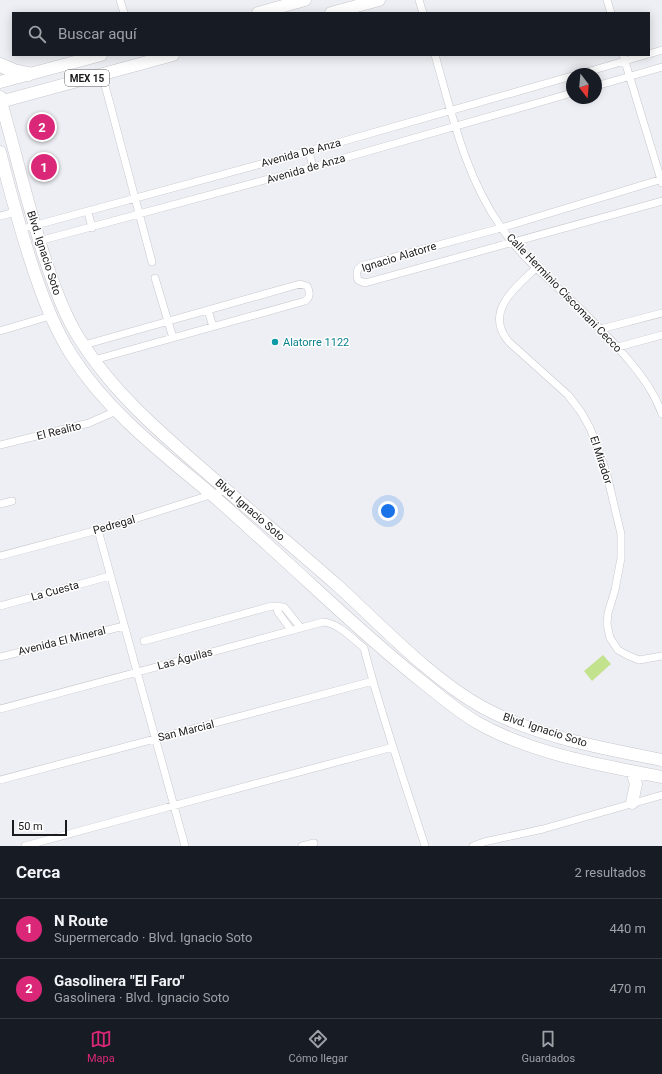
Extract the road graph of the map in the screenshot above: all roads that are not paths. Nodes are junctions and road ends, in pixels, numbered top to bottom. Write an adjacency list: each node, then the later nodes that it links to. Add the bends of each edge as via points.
1 (120, 0): 7 (street)
2 (304, 0): 6 (main road)
3 (379, 0): 9 (main road)
4 (419, 0): 10 (street)
5 (607, 0): 11 (street)
6 (272, 5): 8 (main road)
7 (124, 12)
8 (260, 12)
9 (335, 12)
10 (423, 12)
11 (611, 12)
12 (662, 50): 13 (street)
13 (650, 54)
14 (97, 56): 22 (main road, MEX 15)
15 (169, 56): 23 (main road, MEX 15)
16 (435, 56): 30 (street, Calle Herminio Ciscomani Cecco)
17 (638, 56): 18 (street)
18 (624, 58): 21 (street); 24 (street)
19 (0, 65): 22 (highway)
20 (662, 67): 24 (street)
21 (596, 68)
22 (28, 74): 26 (main road, MEX 15)
23 (102, 74): 29 (main road, MEX 15); 36 (street)
24 (630, 77): 27 (street); 35 (street)
25 (566, 78): 30 (street, Avenida De Anza)
26 (0, 82)
27 (602, 84)
28 (566, 95): 31 (street, Avenida de Anza)
29 (0, 100): 42 (main road, Blvd. Ignacio Soto)
30 (452, 111): 31 (street, Calle Herminio Ciscomani Cecco); 32 (street, Avenida De Anza)
31 (456, 126): 34 (street, Avenida de Anza); 44 (street, Calle Herminio Ciscomani Cecco, via 472,176)
32 (309, 151): 34 (street); 36 (street, Avenida De Anza)
33 (0, 152): 38 (main road, Blvd. Ignacio Soto)
34 (314, 167): 40 (street, Avenida de Anza)
35 (662, 181): 44 (street, Ignacio Alatorre)
36 (135, 198): 39 (street, Avenida De Anza); 40 (street)
37 (662, 201): 46 (street, Ignacio Alatorre)
38 (15, 212): 41 (street); 42 (main road, via 24,212); 52 (main road, Blvd. Ignacio Soto)
39 (88, 212): 42 (street, Avenida De Anza); 43 (street)
40 (139, 215): 43 (street, Avenida de Anza); 47 (street)
41 (0, 216)
42 (31, 226): 45 (main road, Blvd. Ignacio Soto)
43 (92, 228): 45 (street, Avenida de Anza)
44 (501, 228): 46 (street, Calle Herminio Ciscomani Cecco); 46 (street, Ignacio Alatorre, via 361,266 356,272 357,277 361,282 365,282)
45 (39, 241): 59 (main road, Blvd. Ignacio Soto, via 66,314)
46 (513, 242): 48 (street, Calle Herminio Ciscomani Cecco)
47 (152, 262)
48 (536, 268): 55 (street, Calle Herminio Ciscomani Cecco); 80 (street, El Mirador, via 506,297 500,312 501,328 504,337 568,395 581,412 598,448 621,534 620,563 606,624 610,638 618,650 638,660)
49 (155, 278): 53 (street)
50 (208, 310): 53 (street); 54 (street); 54 (street, via 300,284 307,286 309,291 310,295 305,301)
51 (662, 313): 55 (street)
52 (50, 316): 56 (street); 61 (main road, via 59,320 79,353); 62 (main road, Blvd. Ignacio Soto, via 78,365)
53 (168, 321): 58 (street); 59 (street)
54 (213, 327): 58 (street)
55 (601, 329): 60 (street, Calle Herminio Ciscomani Cecco)
56 (0, 331)
57 (662, 335): 60 (street)
58 (173, 338): 61 (street)
59 (84, 345): 61 (main road, Blvd. Ignacio Soto)
60 (618, 347): 63 (street, Calle Herminio Ciscomani Cecco, via 648,384)
61 (94, 360): 65 (main road, Blvd. Ignacio Soto, via 118,391 144,417)
62 (116, 411): 64 (street, El Realito, via 89,423); 66 (main road, Blvd. Ignacio Soto)
63 (662, 414)
64 (0, 445)
65 (226, 490): 66 (street, Pedregal); 76 (main road, Blvd. Ignacio Soto)
66 (212, 495): 69 (street, Pedregal); 79 (main road, Blvd. Ignacio Soto)
67 (12, 501): 68 (street)
68 (0, 504)
69 (98, 530): 70 (street, Pedregal); 71 (street)
70 (0, 556)
71 (110, 576): 72 (street, La Cuesta); 74 (street)
72 (0, 606)
73 (276, 606): 75 (street, via 284,607); 77 (street); 78 (street, via 267,606)
74 (124, 626): 81 (street, Avenida El Mineral); 82 (street)
75 (301, 628): 77 (street, Las Águilas); 79 (street, Las Águilas, via 329,622)
76 (383, 628): 79 (street); 86 (main road, Blvd. Ignacio Soto, via 459,692 481,706 514,722)
77 (291, 630): 82 (street, Las Águilas)
78 (144, 641)
79 (368, 644): 83 (street); 89 (main road, Blvd. Ignacio Soto, via 404,667 477,722 523,744)
80 (662, 656)
81 (0, 657)
82 (137, 672): 84 (street, Las Águilas); 85 (street)
83 (373, 682): 85 (street, San Marcial); 87 (street)
84 (0, 709)
85 (155, 739): 92 (street, San Marcial); 95 (street)
86 (593, 746): 88 (main road, Blvd. Ignacio Soto); 89 (main road)
87 (393, 747): 95 (street); 100 (street)
88 (662, 760)
89 (590, 762): 90 (main road, Blvd. Ignacio Soto)
90 (632, 771): 91 (main road, Blvd. Ignacio Soto); 94 (main road, via 636,784)
91 (662, 777)
92 (0, 780)
93 (662, 795): 94 (street)
94 (632, 803): 101 (street)
95 (174, 805): 97 (street); 98 (street)
96 (314, 843): 99 (street)
97 (25, 846)
98 (185, 846)
99 (302, 846)
100 (425, 846)
101 (473, 846)

